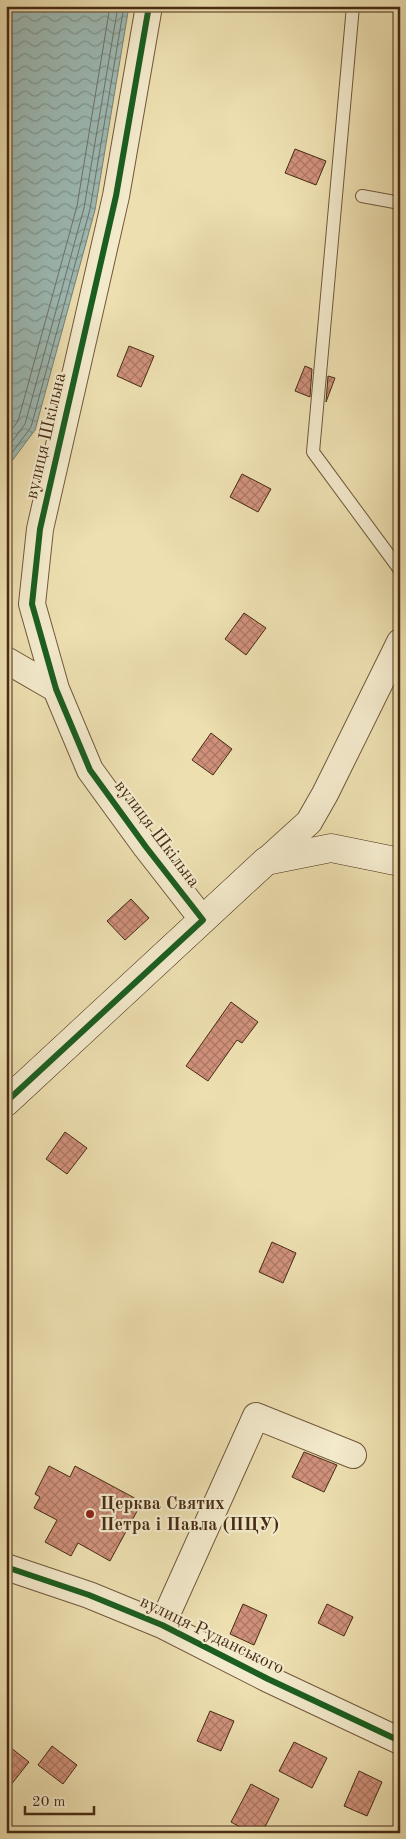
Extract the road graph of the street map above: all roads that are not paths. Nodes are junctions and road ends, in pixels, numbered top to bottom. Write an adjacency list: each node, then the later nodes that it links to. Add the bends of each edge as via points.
1 (149, 6): 8 (street, вулиця Шкільна, via 116,196 40,529 32,604)
2 (353, 6): 5 (lane, via 313,452)
3 (362, 196): 4 (lane)
4 (400, 203)
5 (400, 570)
6 (400, 642): 9 (street, via 309,822)
7 (6, 660): 8 (street)
8 (56, 689): 11 (street, вулиця Шкільна, via 90,770)
9 (266, 861): 10 (street, via 331,848); 11 (street)
10 (400, 862)
11 (203, 920): 12 (street)
12 (6, 1102)
13 (353, 1455): 15 (street, via 256,1416)
14 (6, 1567): 15 (street, вулиця Руданського, via 90,1594)
15 (162, 1625): 16 (street, вулиця Руданського)
16 (400, 1741)

